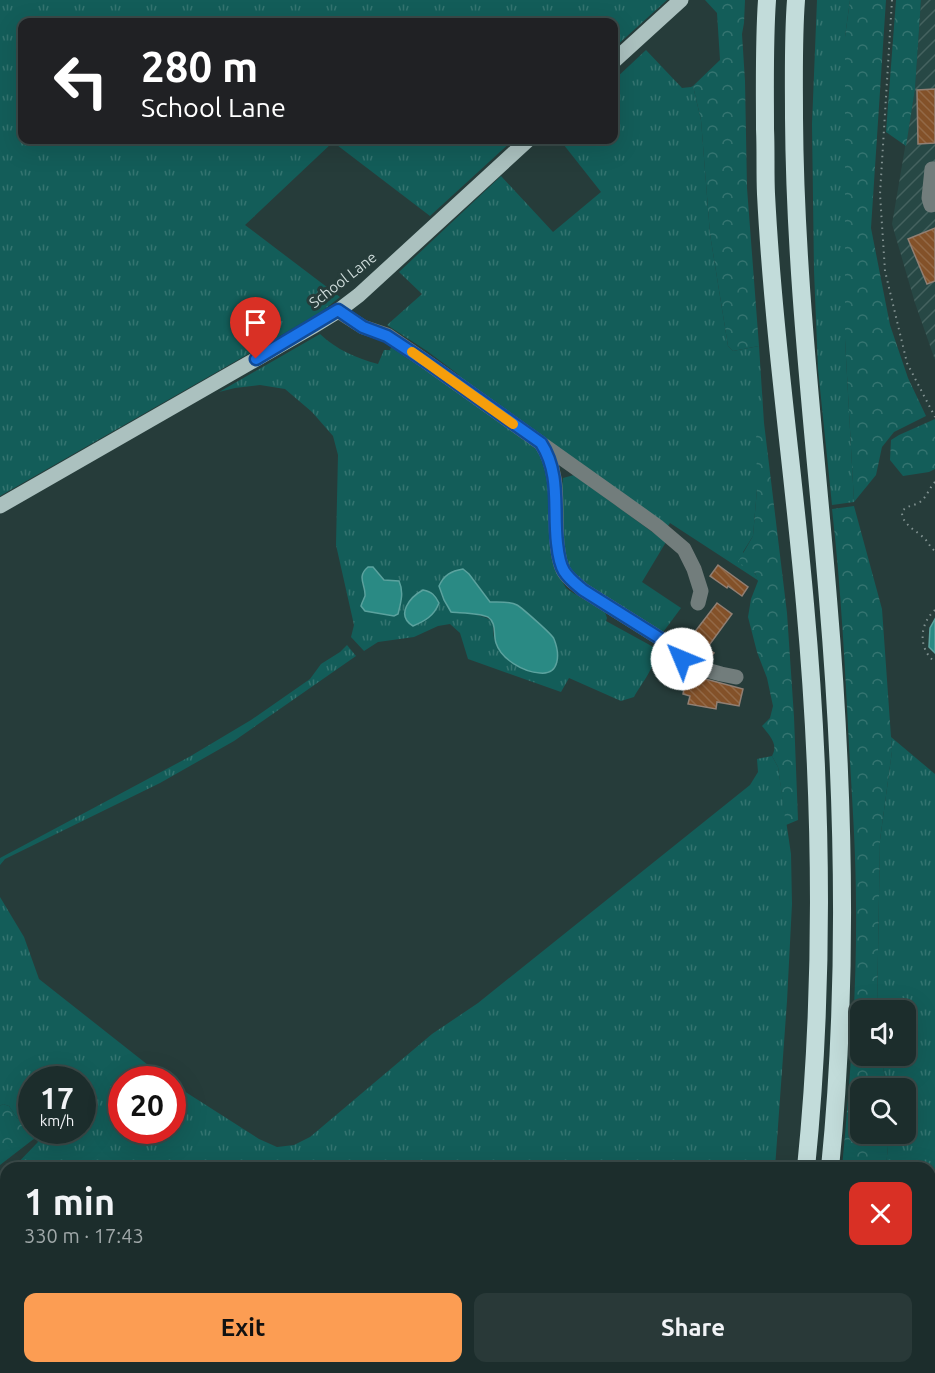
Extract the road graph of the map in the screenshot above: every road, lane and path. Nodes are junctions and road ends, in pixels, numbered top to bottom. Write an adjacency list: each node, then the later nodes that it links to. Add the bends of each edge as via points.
1 (681, 0): 5 (main road)
2 (767, 0): 19 (highway, via 766,194 805,604 819,843 819,974)
3 (796, 0): 20 (highway, via 794,180 799,272 839,742 842,832 840,1031)
4 (892, 0): 10 (path, via 880,194 885,271 907,363)
5 (618, 57)
6 (524, 144): 9 (main road, School Lane)
7 (935, 169): 8 (lane, via 929,198 931,205)
8 (935, 204)
9 (338, 310): 11 (lane, via 395,341); 13 (main road, School Lane)
10 (935, 417)
11 (541, 443): 15 (lane, via 684,549 701,591); 18 (lane, via 555,479 558,555 570,580 669,644 692,666)
12 (935, 482): 14 (path, via 922,501 907,506 902,516)
13 (0, 506)
14 (935, 551)
15 (698, 603)
16 (935, 610): 17 (path, via 925,623 922,640)
17 (935, 662)
18 (736, 677)
19 (806, 1162)
20 (831, 1162)

